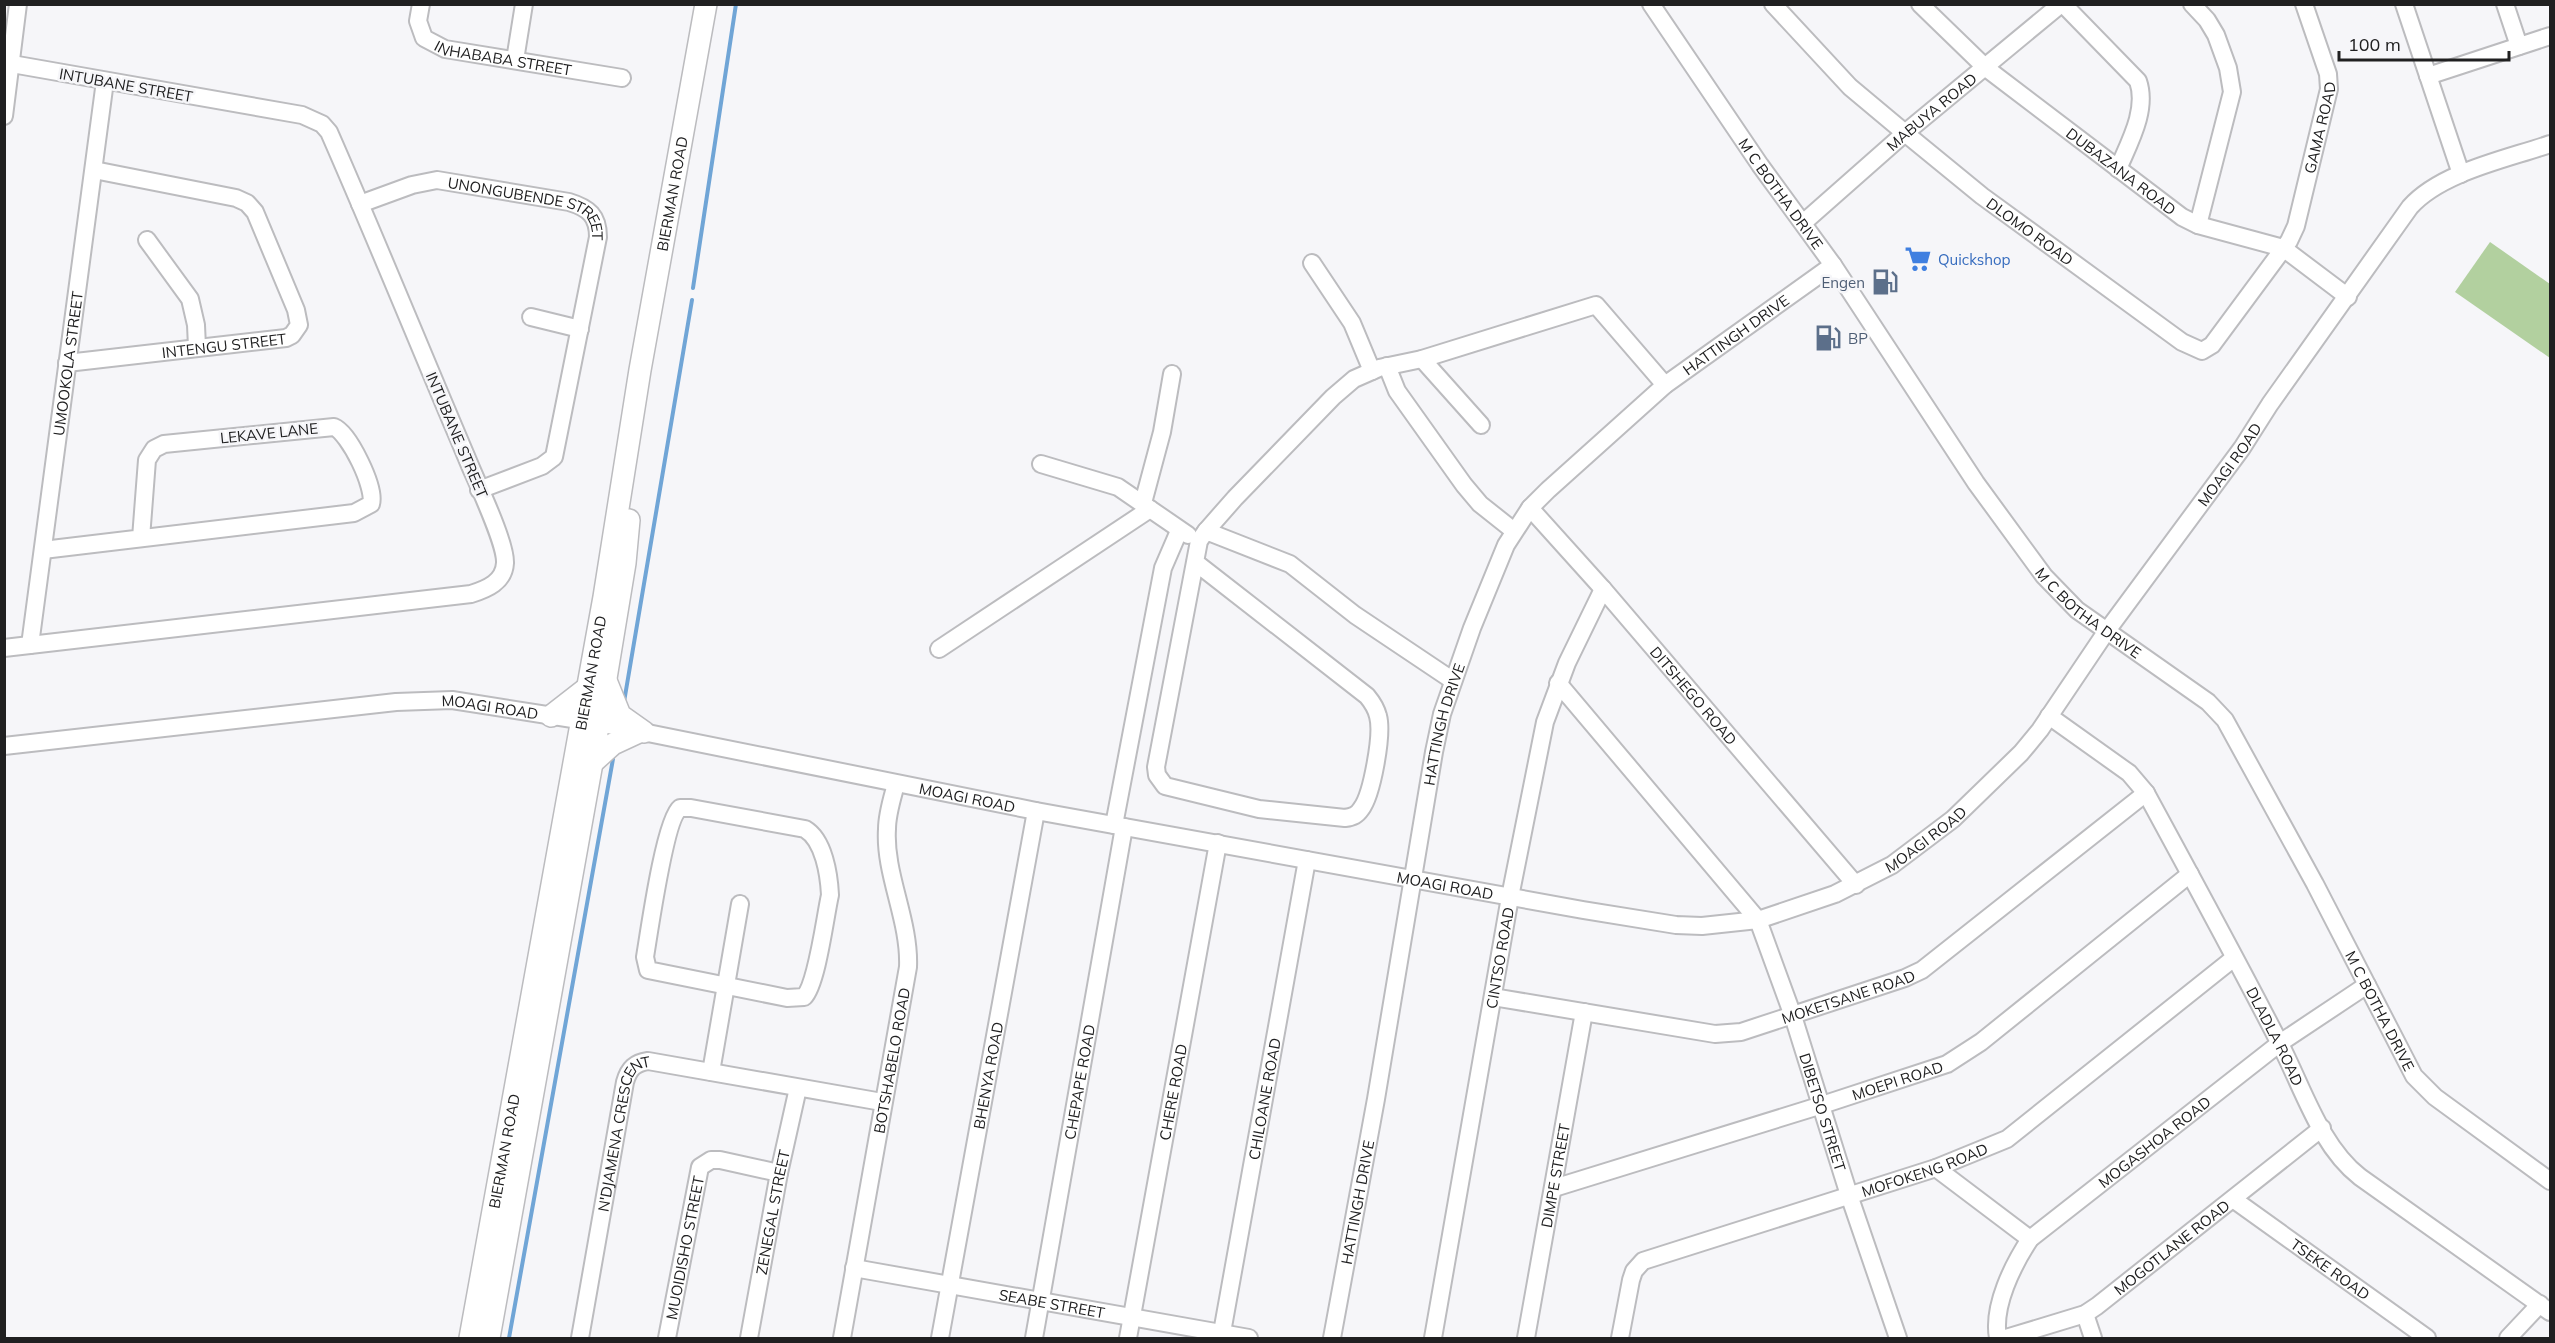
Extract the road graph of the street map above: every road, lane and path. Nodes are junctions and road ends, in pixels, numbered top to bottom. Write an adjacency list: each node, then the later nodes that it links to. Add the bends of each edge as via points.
1 (18, 4): 17 (street)
2 (421, 4): 16 (street, INHABABA STREET, via 420,29 433,45)
3 (524, 4): 16 (street)
4 (706, 4): 62 (main road, BIERMAN ROAD, via 640,370 604,597)
5 (713, 4): 62 (main road, BIERMAN ROAD, via 640,416 625,563)
6 (1651, 4): 29 (street, M C BOTHA DRIVE)
7 (1773, 4): 23 (street, DLOMO ROAD, via 1850,87)
8 (1920, 4): 18 (street, DUBAZANA ROAD)
9 (2192, 4): 30 (street, via 2216,34 2232,92)
10 (2304, 4): 32 (street, GAMA ROAD, via 2328,74 2329,89 2296,226)
11 (2404, 4): 19 (street)
12 (2505, 4): 15 (street)
13 (2059, 5): 18 (street, MABUYA ROAD); 25 (street, via 2134,75 2141,88 2139,113)
14 (2550, 36): 15 (street)
15 (2519, 46): 19 (street)
16 (515, 60): 20 (street, INHABABA STREET)
17 (12, 64): 21 (street, INTUBANE STREET); 22 (street)
18 (1986, 68): 23 (street, MABUYA ROAD); 25 (street, DUBAZANA ROAD)
19 (2428, 76): 27 (street)
20 (622, 78)
21 (105, 81): 26 (street, UMOOKOLA STREET); 28 (street, INTUBANE STREET, via 313,118 328,132)
22 (4, 116)
23 (1905, 134): 29 (street, MABUYA ROAD); 32 (street, DLOMO ROAD, via 2049,246 2198,350 2207,350 2212,345)
24 (2550, 144): 27 (street, MOAGI ROAD)
25 (2118, 169): 30 (street, DUBAZANA ROAD)
26 (94, 170): 38 (street, INTENGU STREET, via 236,198 255,212 297,310 299,325 286,338); 40 (street, UMOOKOLA STREET)
27 (2461, 174): 35 (street, MOAGI ROAD, via 2416,200)
28 (360, 204): 37 (street, UNONGUBENDE STREET, via 437,180 569,202 588,209 595,217 598,237); 46 (street, INTUBANE STREET)
29 (1803, 222): 34 (street, M C BOTHA DRIVE)
30 (2198, 225): 32 (street, DUBAZANA ROAD)
31 (147, 240): 38 (street, via 190,300)
32 (2283, 249): 35 (street, DUBAZANA ROAD)
33 (1312, 263): 41 (street)
34 (1833, 265): 43 (street, HATTINGH DRIVE); 56 (street, M C BOTHA DRIVE, via 2018,542 2061,595)
35 (2348, 297): 56 (street, MOAGI ROAD)
36 (531, 317): 37 (street)
37 (580, 328): 46 (street, UNONGUBENDE STREET, via 554,457 542,466)
38 (197, 348): 40 (street, INTENGU STREET)
39 (1422, 359): 41 (street); 43 (street, via 1596,305); 44 (street)
40 (67, 363): 53 (street, UMOOKOLA STREET)
41 (1380, 369): 50 (street, via 1464,485 1480,504); 51 (street, via 1354,379 1333,397)
42 (1172, 374): 47 (street)
43 (1665, 385): 48 (street, HATTINGH DRIVE)
44 (1481, 425)
45 (1041, 464): 47 (street, via 1118,487)
46 (480, 490): 57 (street, INTUBANE STREET, via 505,562 503,573 485,590)
47 (1146, 506): 49 (street); 59 (street)
48 (1530, 508): 50 (street, HATTINGH DRIVE); 55 (street, DITSHEGO ROAD)
49 (1179, 531): 51 (street); 72 (street, CHEPAPE ROAD, via 1163,568)
50 (1514, 531): 60 (street, HATTINGH DRIVE)
51 (1202, 536): 54 (street); 60 (street, via 1290,564 1355,615)
52 (141, 538): 52 (street, LEKAVE LANE, via 354,513 371,504 372,494 348,439 334,427 164,444 153,449 145,468); 53 (street, LEKAVE LANE)
53 (43, 550): 57 (street, UMOOKOLA STREET)
54 (1195, 562): 54 (street, via 1156,767 1160,781 1173,789 1259,809 1337,819 1353,817 1364,804 1376,762 1380,724 1373,704)
55 (1603, 589): 61 (street, CINTSO ROAD); 77 (street, DITSHEGO ROAD)
56 (2106, 632): 64 (street, MOAGI ROAD); 82 (street, M C BOTHA DRIVE, via 2208,702 2225,720)
57 (30, 645): 58 (street, INTUBANE STREET)
58 (4, 648)
59 (939, 649)
60 (1452, 680): 76 (street, HATTINGH DRIVE, via 1434,752)
61 (1558, 683): 78 (street, CINTSO ROAD, via 1545,722); 80 (street)
62 (597, 684): 63 (main road); 65 (main road, BIERMAN ROAD); 66 (main road, via 620,715)
63 (551, 716): 65 (street, MOAGI ROAD); 67 (street, MOAGI ROAD, via 452,700 422,700)
64 (2049, 716): 70 (street, DLADLA ROAD, via 2129,773); 77 (street, MOAGI ROAD, via 2012,763 1961,812 1892,865)
65 (589, 722): 66 (street, MOAGI ROAD); 68 (main road, BIERMAN ROAD); 107 (main road, BIERMAN ROAD)
66 (642, 732): 68 (main road, via 613,744); 69 (street, MOAGI ROAD)
67 (4, 747)
68 (592, 763): 108 (main road, BIERMAN ROAD)
69 (896, 784): 71 (street, MOAGI ROAD); 90 (street, BOTSHABELO ROAD, via 887,842 907,937 908,967)
70 (2146, 793): 75 (street, DLADLA ROAD); 86 (street, MOKETSANE ROAD, via 1922,970)
71 (1036, 811): 72 (street, MOAGI ROAD); 101 (street, BHENYA ROAD)
72 (1119, 826): 73 (street, MOAGI ROAD); 102 (street, CHEPAPE ROAD)
73 (1218, 843): 74 (street, MOAGI ROAD); 105 (street, CHERE ROAD)
74 (1307, 860): 76 (street, MOAGI ROAD); 106 (street, CHILOANE ROAD)
75 (2190, 874): 81 (street, DLADLA ROAD); 91 (street, MOEPI ROAD, via 1959,1058)
76 (1412, 880): 78 (street, MOAGI ROAD); 117 (street, HATTINGH DRIVE)
77 (1856, 885): 80 (street, MOAGI ROAD)
78 (1510, 897): 80 (street, MOAGI ROAD, via 1676,925 1711,926); 84 (street, CINTSO ROAD)
79 (740, 904): 83 (street)
80 (1758, 920): 86 (street, DIBETSO STREET)
81 (2234, 958): 87 (street, DLADLA ROAD); 93 (street, MOFOKENG ROAD, via 2012,1136)
82 (2367, 985): 87 (street, MOGASHOA ROAD); 95 (street, M C BOTHA DRIVE, via 2406,1064 2428,1091)
83 (726, 987): 83 (street, via 652,972 645,966 664,849 672,817 680,808 805,829 817,839 820,848 830,895 808,993 787,998); 88 (street)
84 (1493, 997): 85 (street, MOKETSANE ROAD); 118 (street, CINTSO ROAD)
85 (1584, 1012): 86 (street, MOKETSANE ROAD, via 1715,1034 1741,1032); 96 (street, DIMPE STREET)
86 (1793, 1016): 91 (street, DIBETSO STREET)
87 (2280, 1043): 92 (street, DLADLA ROAD); 99 (street, MOGASHOA ROAD)
88 (711, 1072): 89 (street, N'DJAMENA CRESCENT); 109 (street, N'DJAMENA CRESCENT, via 648,1061 630,1069)
89 (798, 1088): 90 (street, N'DJAMENA CRESCENT); 94 (street, ZENEGAL STREET)
90 (882, 1102): 100 (street, BOTSHABELO ROAD)
91 (1822, 1106): 96 (street, MOEPI ROAD); 97 (street, DIBETSO STREET)
92 (2322, 1128): 98 (street, MOGOTLANE ROAD); 103 (street, DLADLA ROAD, via 2352,1170)
93 (1936, 1168): 97 (street, MOFOKENG ROAD); 99 (street)
94 (779, 1173): 110 (street, MUOIDISHO STREET, via 720,1160 700,1167); 111 (street, ZENEGAL STREET)
95 (2550, 1181)
96 (1554, 1188): 119 (street, DIMPE STREET)
97 (1849, 1195): 120 (street, MOFOKENG ROAD, via 1643,1261 1631,1280); 121 (street, DIBETSO STREET)
98 (2233, 1199): 104 (street, MOGOTLANE ROAD); 125 (street, TSEKE ROAD)
99 (2030, 1239): 122 (street, MOGASHOA ROAD, via 2016,1263 1999,1309)
100 (854, 1268): 101 (street, SEABE STREET); 112 (street, BOTSHABELO ROAD)
101 (950, 1284): 102 (street, SEABE STREET); 113 (street, BHENYA ROAD)
102 (1041, 1301): 105 (street, SEABE STREET); 114 (street, CHEPAPE ROAD)
103 (2545, 1308): 126 (street)
104 (2085, 1314): 123 (street, MOGOTLANE ROAD); 124 (street)
105 (1132, 1318): 106 (street, SEABE STREET); 115 (street, CHERE ROAD)
106 (1221, 1336): 116 (street, SEABE STREET)
107 (470, 1338)
108 (489, 1338)
109 (580, 1338)
110 (667, 1338)
111 (749, 1338)
112 (842, 1338)
113 (940, 1338)
114 (1034, 1338)
115 (1128, 1338)
116 (1249, 1338)
117 (1332, 1338)
118 (1433, 1338)
119 (1526, 1338)
120 (1620, 1338)
121 (1898, 1338)
122 (1998, 1338)
123 (2006, 1338)
124 (2093, 1338)
125 (2427, 1338)
126 (2508, 1338)

